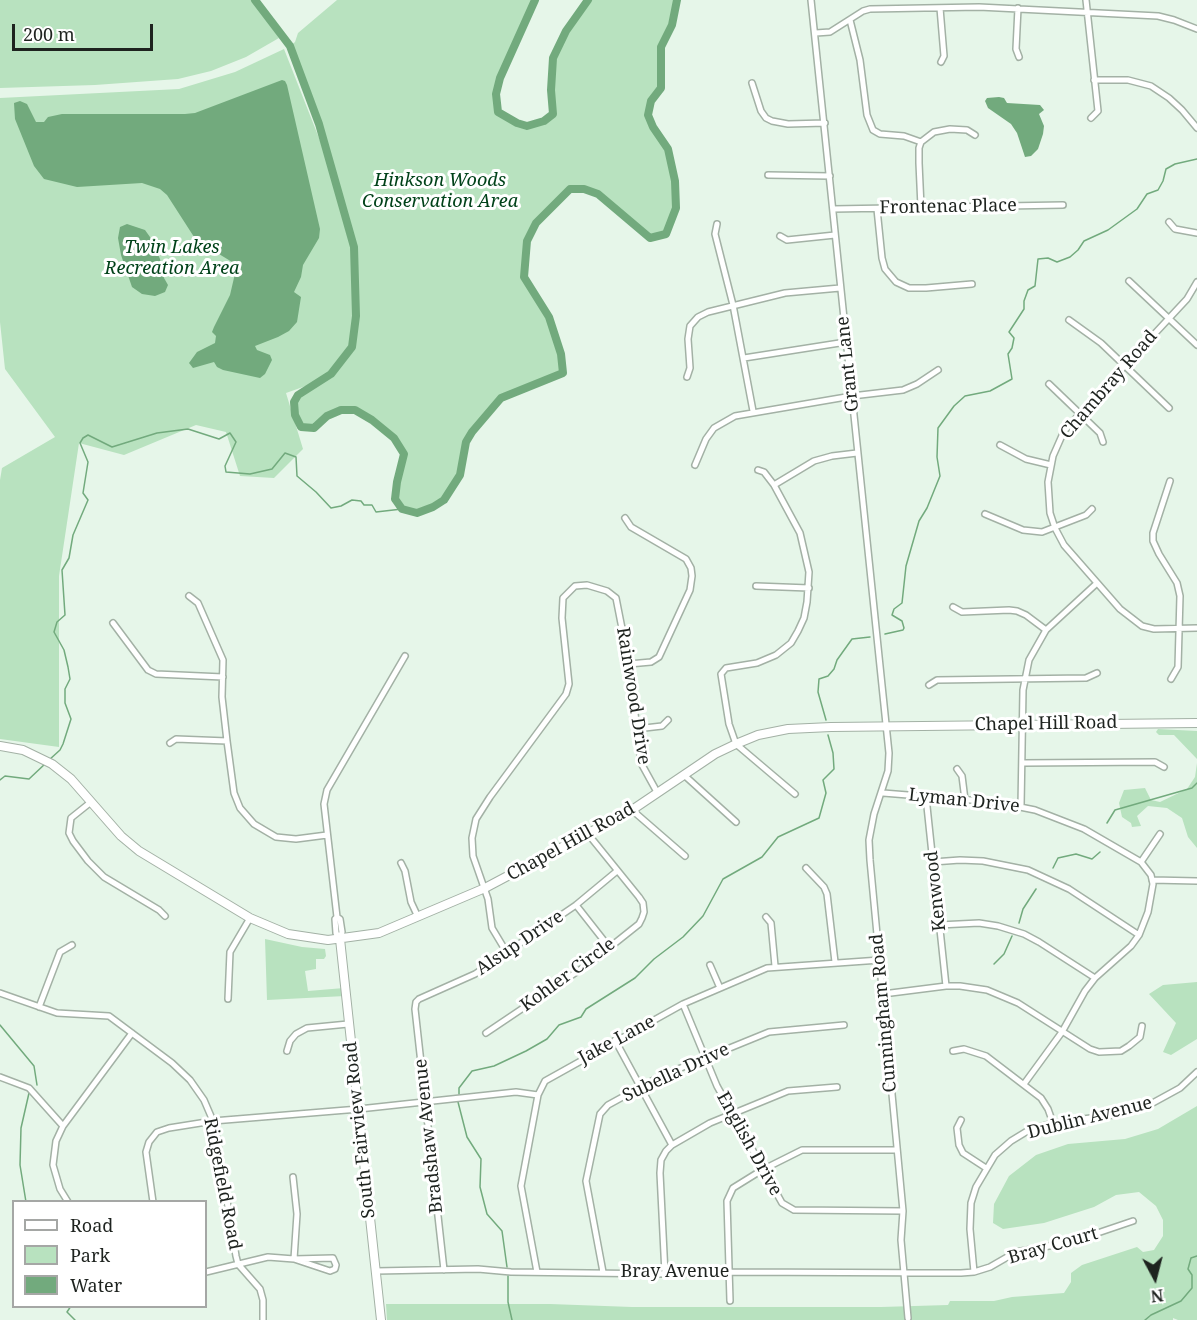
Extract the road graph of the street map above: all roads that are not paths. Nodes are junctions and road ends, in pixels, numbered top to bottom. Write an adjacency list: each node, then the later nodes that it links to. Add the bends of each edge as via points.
1 (811, 0): 8 (street, Grant Lane)
2 (1086, 0): 5 (street)
3 (940, 8): 4 (street); 6 (street, via 870,9); 10 (street, via 944,56)
4 (1018, 8): 5 (street); 9 (street)
5 (1087, 12): 7 (street, via 1158,16); 11 (street)
6 (850, 20): 8 (street, via 830,32); 17 (street, via 873,130)
7 (1197, 29)
8 (816, 33): 14 (street, Grant Lane)
9 (1019, 57)
10 (941, 62)
11 (1094, 80): 13 (street, via 1098,111); 15 (street, via 1128,80 1151,86 1176,104)
12 (752, 83): 14 (street, via 761,111 771,121)
13 (1091, 118)
14 (825, 123): 19 (street, Grant Lane)
15 (1197, 128)
16 (975, 135): 17 (street, via 967,129 950,129 934,132)
17 (921, 142): 21 (street)
18 (768, 174): 19 (street)
19 (830, 176): 22 (street, Grant Lane)
20 (1063, 205): 21 (street, Frontenac Place)
21 (921, 207): 23 (street, Frontenac Place)
22 (833, 209): 23 (street, Frontenac Place); 27 (street, Grant Lane)
23 (877, 209): 31 (street, via 882,258 896,282 909,288)
24 (1169, 222): 26 (street, via 1175,229)
25 (717, 224): 33 (street, via 715,234)
26 (1197, 232)
27 (835, 235): 28 (street, via 788,240); 32 (street, Grant Lane)
28 (780, 236)
29 (1129, 281): 34 (street)
30 (1197, 282): 34 (street, Chambray Road)
31 (972, 284)
32 (840, 288): 33 (street, via 785,293); 36 (street, Grant Lane)
33 (733, 305): 38 (street); 41 (street, via 708,312 690,326)
34 (1169, 319): 37 (street); 39 (street, Chambray Road)
35 (1069, 320): 39 (street)
36 (846, 342): 38 (street); 43 (street, Grant Lane)
37 (1197, 345)
38 (744, 358): 45 (street)
39 (1124, 365): 44 (street); 46 (street, Chambray Road)
40 (938, 370): 43 (street, via 903,390)
41 (687, 377)
42 (1049, 384): 46 (street)
43 (852, 396): 45 (street); 49 (street, Grant Lane)
44 (1169, 408)
45 (753, 411): 50 (street, via 714,428)
46 (1080, 413): 47 (street, via 1100,433); 51 (street, Chambray Road, via 1064,431)
47 (1103, 442)
48 (1000, 445): 51 (street, via 1026,459)
49 (857, 453): 54 (street, via 814,461); 78 (street, Grant Lane)
50 (695, 465)
51 (1051, 465): 58 (street, Chambray Road, via 1048,498)
52 (758, 470): 54 (street)
53 (1170, 481): 67 (street, via 1153,533 1159,554 1177,583)
54 (774, 485): 61 (street, via 800,533)
55 (1092, 509): 58 (street, via 1086,516)
56 (985, 514): 58 (street, via 1033,532)
57 (625, 518): 69 (street, via 631,527 686,559 693,576 659,657 651,662)
58 (1055, 528): 59 (street, Chambray Road)
59 (1096, 584): 66 (street); 67 (street, Chambray Road, via 1142,626)
60 (756, 586): 61 (street)
61 (809, 588): 82 (street, via 804,618 791,643 776,655 726,668 721,674)
62 (189, 596): 71 (street, via 198,603 212,633 223,660)
63 (953, 606): 66 (street, via 962,612 1017,611)
64 (113, 623): 71 (street, via 148,670 156,674)
65 (1197, 628): 67 (street, Chambray Road)
66 (1046, 630): 72 (street, via 1029,660)
67 (1179, 630): 73 (street, via 1178,667)
68 (405, 656): 99 (street, via 327,790)
69 (629, 664): 79 (street, Rainwood Drive); 108 (street, Rainwood Drive, via 616,598 587,585 575,586 563,598 566,694 476,819 473,856)
70 (1097, 673): 72 (street, via 1086,678)
71 (223, 677): 80 (street)
72 (1024, 679): 74 (street, via 937,680); 77 (street)
73 (1171, 679)
74 (929, 686)
75 (668, 720): 79 (street, via 662,726)
76 (1197, 723): 77 (street, Chapel Hill Road)
77 (1023, 724): 78 (street, Chapel Hill Road); 84 (street)
78 (885, 727): 82 (street, Chapel Hill Road, via 788,729); 89 (street, Cunningham Road, via 888,762)
79 (636, 729): 88 (street, Rainwood Drive, via 641,763)
80 (227, 741): 81 (street, via 176,739); 99 (street, via 234,793 240,808 254,824 276,837)
81 (170, 743)
82 (736, 744): 87 (street, Chapel Hill Road); 90 (street)
83 (0, 746): 93 (street, Chapel Hill Road, via 36,755 52,764)
84 (1023, 763): 85 (street, via 1155,762); 94 (street)
85 (1164, 767)
86 (957, 769): 92 (street, via 962,776)
87 (684, 775): 88 (street, Chapel Hill Road); 96 (street)
88 (657, 792): 95 (street, Chapel Hill Road)
89 (882, 792): 91 (street, Lyman Drive); 120 (street, Cunningham Road, via 869,840)
90 (795, 794)
91 (926, 797): 92 (street, Lyman Drive); 101 (street, Kenwood)
92 (965, 800): 94 (street, Lyman Drive)
93 (91, 802): 110 (street, via 72,818 69,833 73,841 104,877); 113 (street, Chapel Hill Road, via 139,851)
94 (1021, 806): 102 (street, Lyman Drive, via 1084,829)
95 (632, 810): 97 (street, Chapel Hill Road); 100 (street)
96 (736, 822)
97 (588, 834): 105 (street); 108 (street, Chapel Hill Road)
98 (1160, 834): 102 (street)
99 (327, 835): 116 (street, via 336,933)
100 (685, 856)
101 (933, 862): 114 (street, Kenwood); 115 (street, via 983,861 1028,870 1069,889)
102 (1141, 862): 106 (street)
103 (401, 863): 111 (street)
104 (806, 868): 121 (street, via 827,894)
105 (617, 871): 109 (street, Alsup Drive); 118 (street, Kohler Circle, via 643,903 644,912 639,924)
106 (1152, 880): 107 (street); 115 (street, via 1148,912)
107 (1197, 881)
108 (485, 888): 111 (street, Chapel Hill Road); 119 (street, via 492,928)
109 (576, 906): 118 (street); 119 (street, Alsup Drive)
110 (165, 916)
111 (418, 917): 116 (street, Chapel Hill Road, via 379,933)
112 (766, 917): 123 (street, via 771,923)
113 (249, 918): 116 (street, Chapel Hill Road, via 288,934); 129 (street, via 230,952)
114 (939, 925): 124 (street, via 979,923 1023,934); 125 (street, Kenwood)
115 (1139, 934): 124 (street)
116 (340, 939): 133 (street, South Fairview Road)
117 (72, 945): 132 (street, via 60,952)
118 (609, 947): 137 (street, Kohler Circle)
119 (507, 953): 130 (street, Alsup Drive, via 475,974)
120 (880, 960): 121 (street, Jake Lane); 128 (street, Cunningham Road)
121 (835, 962): 123 (street, Jake Lane)
122 (710, 965): 126 (street)
123 (775, 966): 126 (street, Jake Lane)
124 (1095, 978): 136 (street)
125 (946, 986): 128 (street); 136 (street, via 975,987 1003,995)
126 (720, 988): 131 (street, Jake Lane)
127 (0, 993): 132 (street, Ridgefield Road)
128 (883, 994): 157 (street, Cunningham Road)
129 (228, 999)
130 (416, 1002): 149 (street, Bradshaw Avenue)
131 (683, 1004): 139 (street, Jake Lane); 142 (street, English Drive)
132 (39, 1007): 138 (street, Ridgefield Road, via 57,1013 109,1016)
133 (348, 1024): 140 (street, via 307,1028 296,1034); 150 (street, South Fairview Road)
134 (844, 1024): 142 (street, Subella Drive, via 768,1032)
135 (1142, 1026): 136 (street, via 1140,1037 1111,1053 1090,1049)
136 (1062, 1032): 145 (street)
137 (486, 1033)
138 (132, 1034): 153 (street, Ridgefield Road, via 190,1080); 155 (street)
139 (615, 1041): 147 (street); 148 (street, Jake Lane, via 550,1076)
140 (286, 1051)
141 (953, 1051): 145 (street, via 964,1049 986,1056)
142 (706, 1058): 147 (street, Subella Drive); 151 (street, English Drive)
143 (1197, 1072): 154 (street, Dublin Avenue, via 1149,1105 1113,1115)
144 (0, 1077): 155 (street, via 29,1088)
145 (1024, 1084): 154 (street, via 1041,1098)
146 (837, 1087): 151 (street, via 788,1091)
147 (639, 1088): 156 (street); 171 (street, Subella Drive, via 600,1114 596,1134 586,1187)
148 (538, 1095): 149 (street, via 516,1092); 170 (street, Jake Lane, via 521,1186)
149 (425, 1102): 150 (street); 167 (street, Bradshaw Avenue)
150 (359, 1109): 153 (street); 168 (street, South Fairview Road)
151 (732, 1114): 156 (street); 159 (street, English Drive)
152 (961, 1120): 158 (street, via 957,1128 963,1153)
153 (213, 1121): 162 (street, via 169,1128 157,1132 149,1142 146,1152); 166 (street, Ridgefield Road)
154 (1053, 1123): 158 (street, Dublin Avenue, via 1029,1130 1011,1141)
155 (63, 1126): 161 (street, via 56,1141 53,1165)
156 (672, 1145): 175 (street, via 661,1160 660,1173)
157 (897, 1150): 159 (street, via 802,1150); 163 (street, Cunningham Road)
158 (986, 1168): 173 (street, Dublin Avenue, via 971,1203)
159 (762, 1170): 163 (street, English Drive, via 782,1203 794,1210); 172 (street, via 729,1194)
160 (293, 1177): 165 (street, via 297,1214)
161 (67, 1200)
162 (153, 1200)
163 (903, 1211): 174 (street, Cunningham Road)
164 (1132, 1221): 173 (street, Bray Court, via 1071,1242 1016,1252)
165 (294, 1259): 165 (street, via 330,1271 336,1265 333,1258); 166 (street, via 268,1257)
166 (238, 1264): 169 (street); 178 (street, Ridgefield Road, via 260,1289)
167 (444, 1270): 168 (street, Bray Avenue); 170 (street, Bray Avenue)
168 (376, 1271): 179 (street, South Fairview Road)
169 (207, 1272)
170 (537, 1272): 171 (street, Bray Avenue)
171 (603, 1272): 175 (street, Bray Avenue)
172 (729, 1272): 174 (street, Bray Avenue); 175 (street, Bray Avenue); 176 (street)
173 (974, 1272): 174 (street, Bray Avenue)
174 (904, 1273): 177 (street, Cunningham Road)
175 (665, 1274)
176 (729, 1301)
177 (908, 1318)
178 (263, 1320)
179 (381, 1320)

